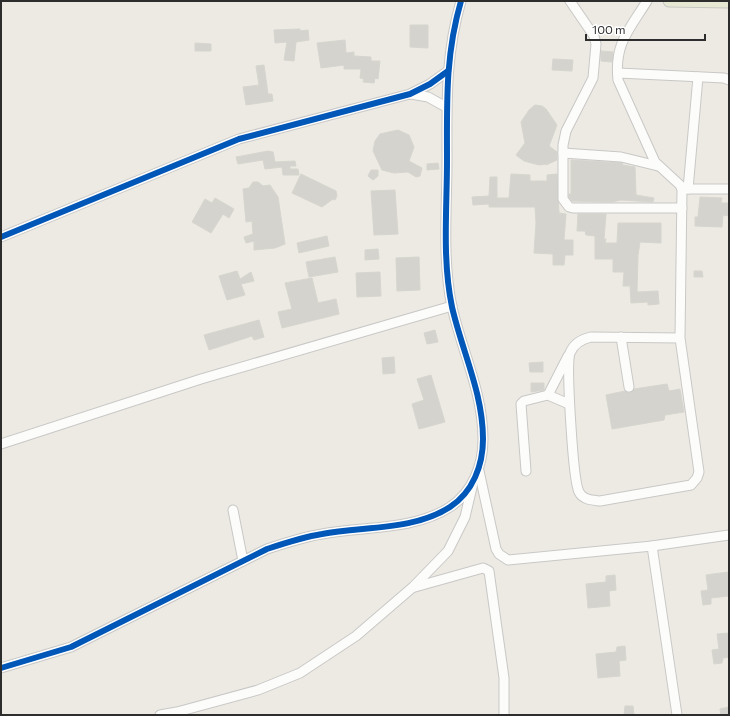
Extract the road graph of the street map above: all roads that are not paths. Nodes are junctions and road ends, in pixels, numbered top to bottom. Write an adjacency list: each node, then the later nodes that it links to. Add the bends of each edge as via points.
1 (461, 1): 6 (street, via 453,28)
2 (570, 1): 12 (street, via 594,36 596,44 593,78 566,131)
3 (647, 1): 7 (street, via 618,51)
4 (669, 1): 5 (main road)
5 (729, 2)
6 (448, 71): 10 (street); 11 (street)
7 (618, 73): 8 (street); 13 (street, via 618,80)
8 (698, 77): 9 (street); 14 (street)
9 (729, 80)
10 (410, 94): 11 (street, via 428,97); 17 (street, via 239,139)
11 (446, 107): 18 (street, via 445,230)
12 (563, 153): 13 (street, via 621,156); 16 (street, via 563,199 569,207)
13 (658, 166): 14 (street)
14 (685, 189): 15 (street); 16 (street)
15 (729, 189)
16 (682, 208): 20 (street)
17 (1, 237)
18 (452, 306): 25 (street, via 200,378); 26 (street, via 480,403 483,440)
19 (621, 337): 20 (street); 21 (street, via 591,337 581,340); 22 (street)
20 (680, 338): 24 (street, via 699,472 691,485 600,501 583,497 576,484)
21 (570, 353): 23 (street); 24 (street)
22 (629, 387)
23 (548, 395): 24 (street); 27 (street, via 521,404)
24 (569, 404)
25 (1, 444)
26 (479, 471): 28 (street); 31 (street, via 496,549 508,560)
27 (526, 471)
28 (474, 481): 32 (street, via 457,501 436,514 413,521 321,534 291,541 267,549); 33 (street, via 457,536 436,565)
29 (233, 510): 32 (street)
30 (729, 535): 31 (street)
31 (652, 546): 37 (street)
32 (244, 561): 34 (street, via 71,647)
33 (413, 587): 35 (street, via 356,636 300,673 258,690); 36 (street, via 483,568 489,571 504,678)
34 (1, 668)
35 (160, 715)
36 (504, 715)
37 (677, 715)

